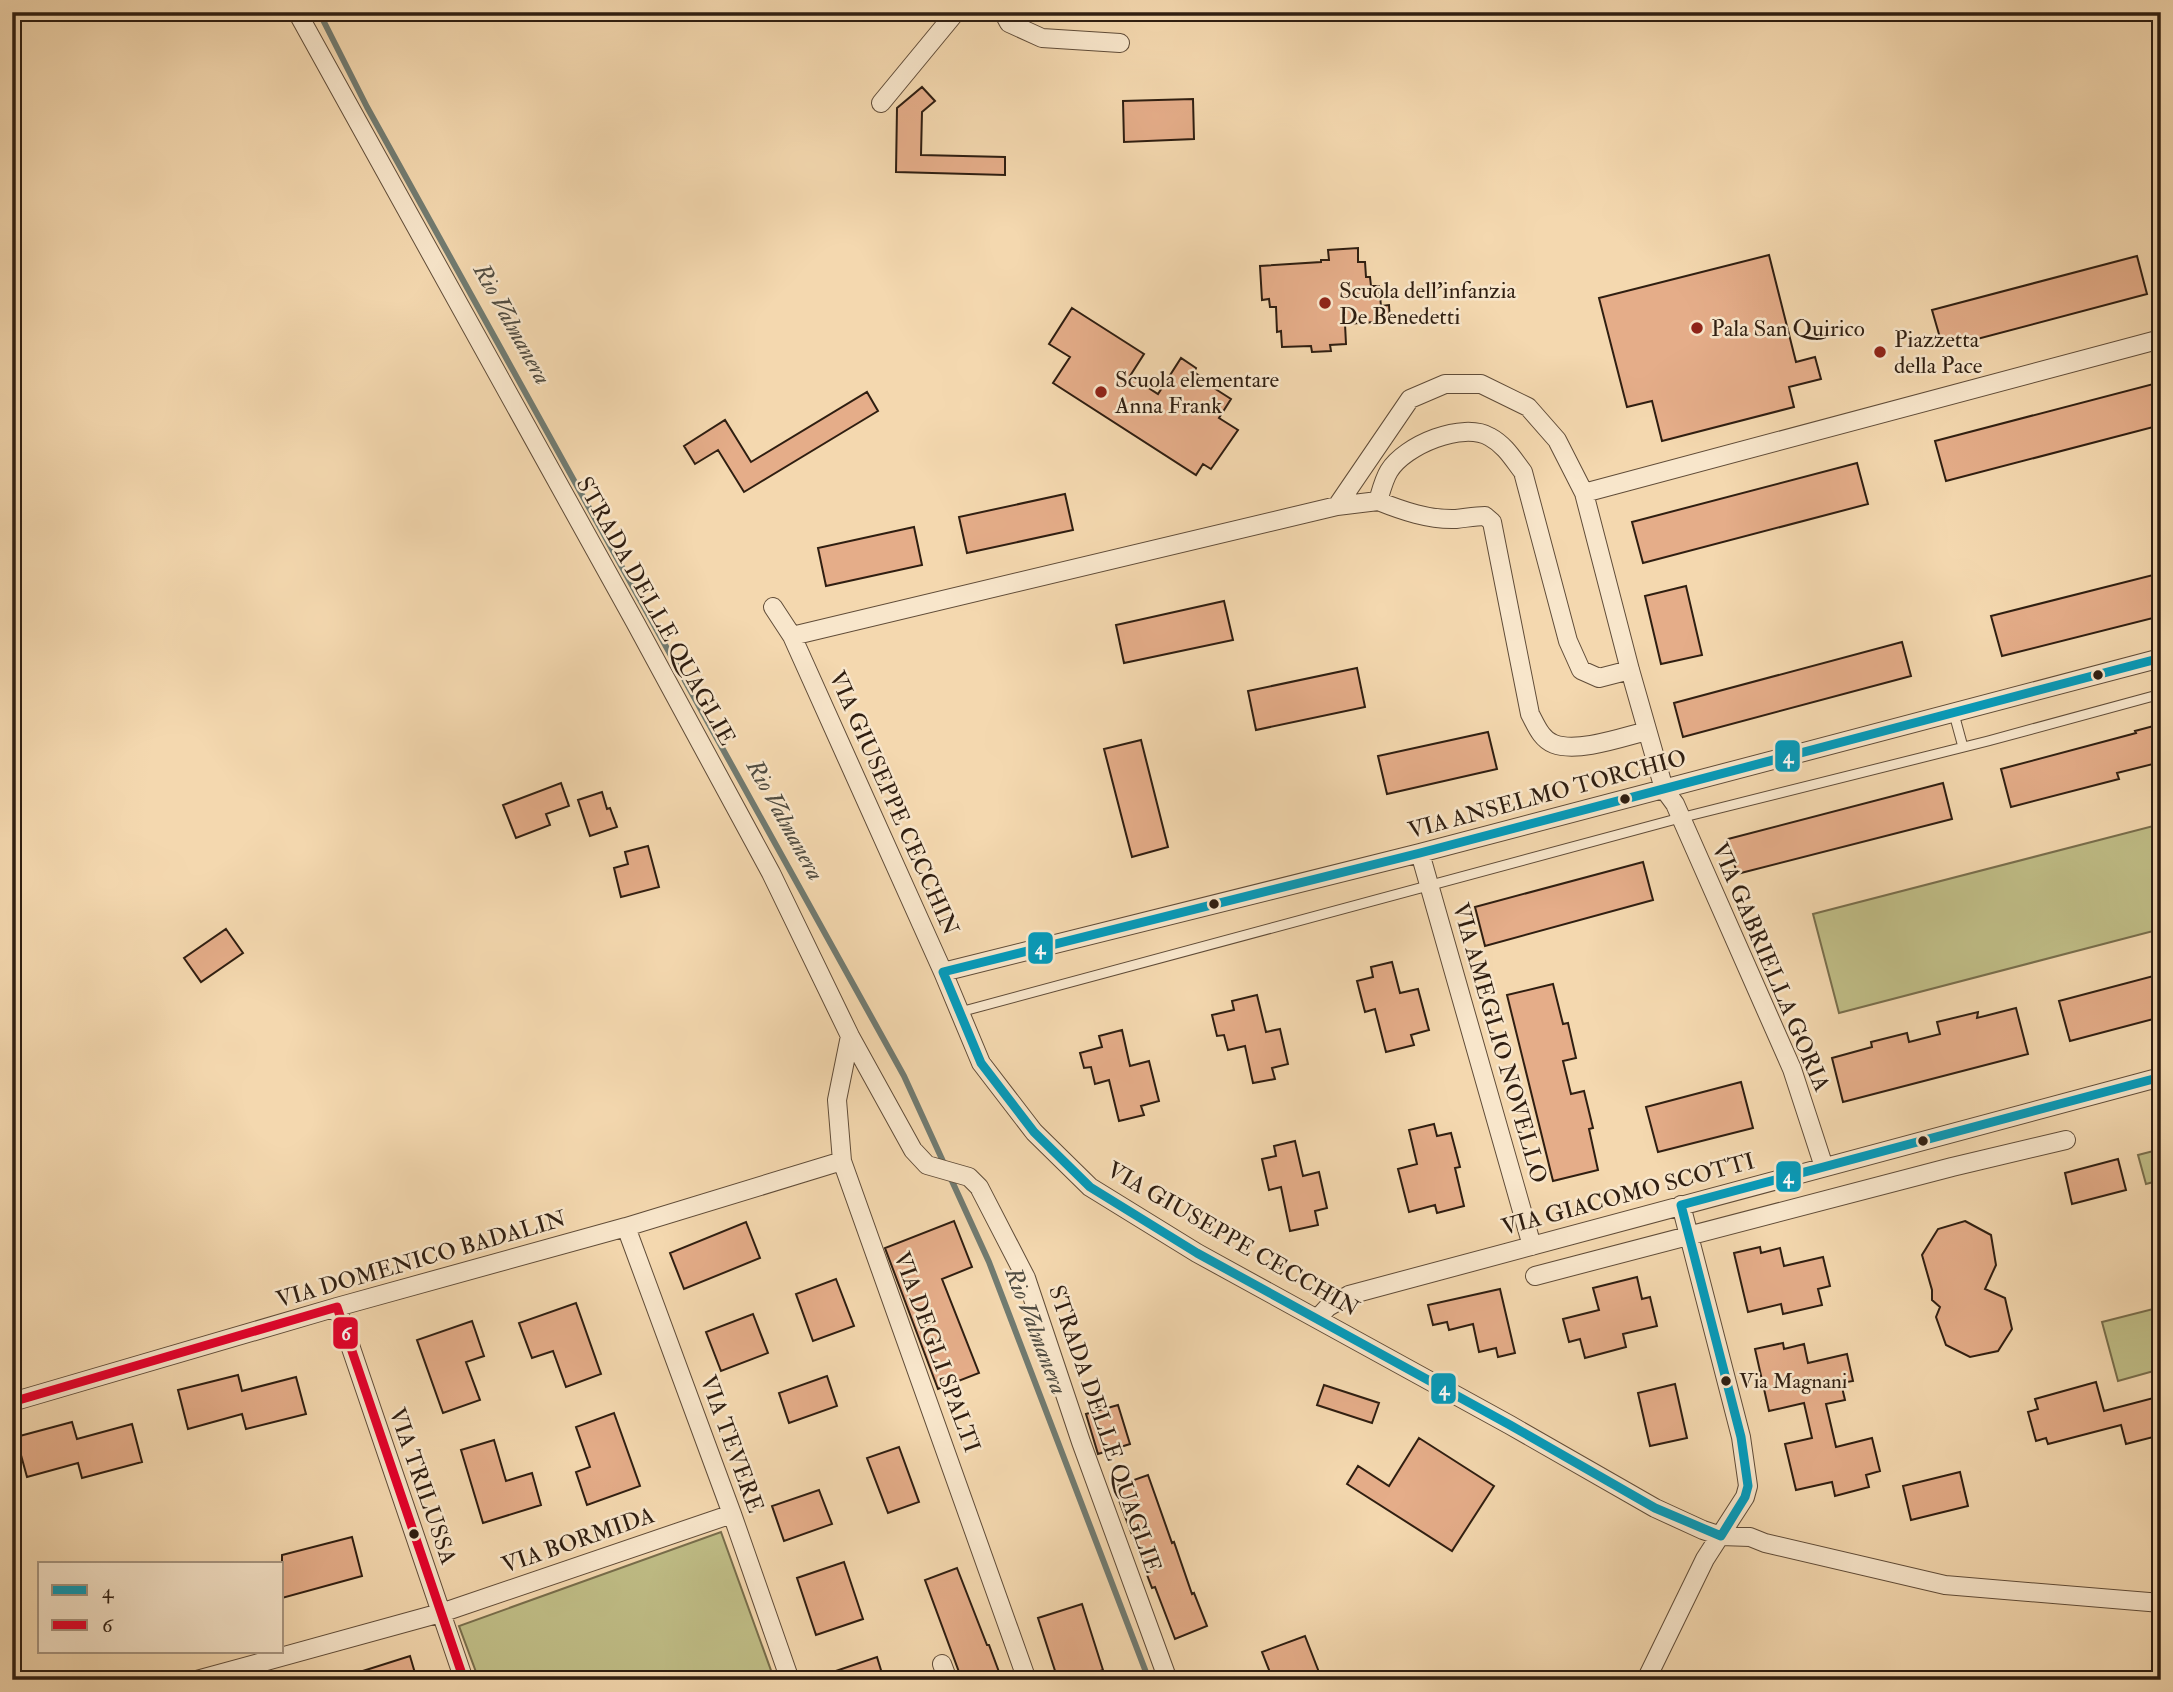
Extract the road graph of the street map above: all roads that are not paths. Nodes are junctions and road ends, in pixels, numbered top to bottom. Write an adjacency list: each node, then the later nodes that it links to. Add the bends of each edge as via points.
1 (297, 12): 24 (street, STRADA DELLE QUAGLIE, via 765,861)
2 (957, 12): 5 (street)
3 (1003, 12): 4 (street, via 1009,23 1042,38)
4 (1120, 43)
5 (881, 103)
6 (2161, 338): 7 (street)
7 (1584, 493): 9 (street, VIA GABRIELLA GORIA, via 1557,440 1528,407 1481,384 1445,384 1410,399); 13 (street, VIA GABRIELLA GORIA)
8 (1378, 501): 9 (street); 13 (street, via 1389,471 1407,451 1463,432 1488,435 1507,450 1522,472 1568,641 1581,670 1599,678); 16 (street, via 1428,517 1485,516 1492,522 1530,714 1540,733 1553,744 1578,746)
9 (1337, 506): 11 (street)
10 (773, 607): 11 (street, VIA GIUSEPPE CECCHIN)
11 (792, 636): 22 (street, VIA GIUSEPPE CECCHIN)
12 (2161, 658): 15 (street, VIA ANSELMO TORCHIO)
13 (1630, 670): 16 (street, VIA GABRIELLA GORIA)
14 (2161, 694): 17 (lane)
15 (1954, 714): 17 (lane); 18 (street, VIA ANSELMO TORCHIO)
16 (1647, 731): 18 (street, VIA GABRIELLA GORIA)
17 (1963, 747): 19 (lane)
18 (1664, 789): 19 (street, VIA GABRIELLA GORIA); 20 (street, VIA ANSELMO TORCHIO)
19 (1680, 818): 21 (lane); 28 (street, VIA GABRIELLA GORIA, via 1792,1069)
20 (1420, 853): 21 (street, VIA AMEGLIO NOVELLO); 22 (street, VIA ANSELMO TORCHIO)
21 (1430, 886): 23 (lane); 32 (street, VIA AMEGLIO NOVELLO)
22 (943, 972): 23 (street, VIA GIUSEPPE CECCHIN)
23 (960, 1012): 35 (street, VIA GIUSEPPE CECCHIN, via 981,1063 1034,1132 1090,1187 1197,1253)
24 (850, 1036): 27 (street, VIA DEGLI SPALTI, via 837,1100); 45 (street, STRADA DELLE QUAGLIE, via 913,1150 927,1165 969,1177 979,1187 1026,1278)
25 (2161, 1077): 28 (street, VIA GIACOMO SCOTTI)
26 (2066, 1140): 31 (street)
27 (842, 1161): 30 (street, VIA DOMENICO BADALIN); 44 (street, VIA DEGLI SPALTI)
28 (1824, 1167): 29 (street, VIA GIACOMO SCOTTI)
29 (1681, 1205): 31 (street); 32 (street, VIA GIACOMO SCOTTI)
30 (626, 1227): 34 (street, VIA DOMENICO BADALIN); 37 (street, VIA TEVERE)
31 (1689, 1236): 33 (street); 38 (street, via 1741,1437 1748,1486)
32 (1532, 1246): 35 (street, VIA GIACOMO SCOTTI, via 1349,1295)
33 (1535, 1276)
34 (337, 1307): 36 (street, VIA DOMENICO BADALIN); 40 (street, VIA TRILUSSA)
35 (1318, 1318): 38 (street, VIA GIUSEPPE CECCHIN, via 1655,1508)
36 (12, 1402)
37 (732, 1514): 40 (street, VIA BORMIDA); 43 (street, VIA TEVERE)
38 (1721, 1536): 39 (street, VIA GIUSEPPE CECCHIN, via 1750,1537 1945,1585); 46 (street, via 1705,1559)
39 (2161, 1603)
40 (440, 1613): 41 (street, VIA BORMIDA); 42 (street, VIA TRILUSSA)
41 (197, 1680)
42 (464, 1680)
43 (790, 1680)
44 (1027, 1680)
45 (1168, 1680)
46 (1646, 1680)

